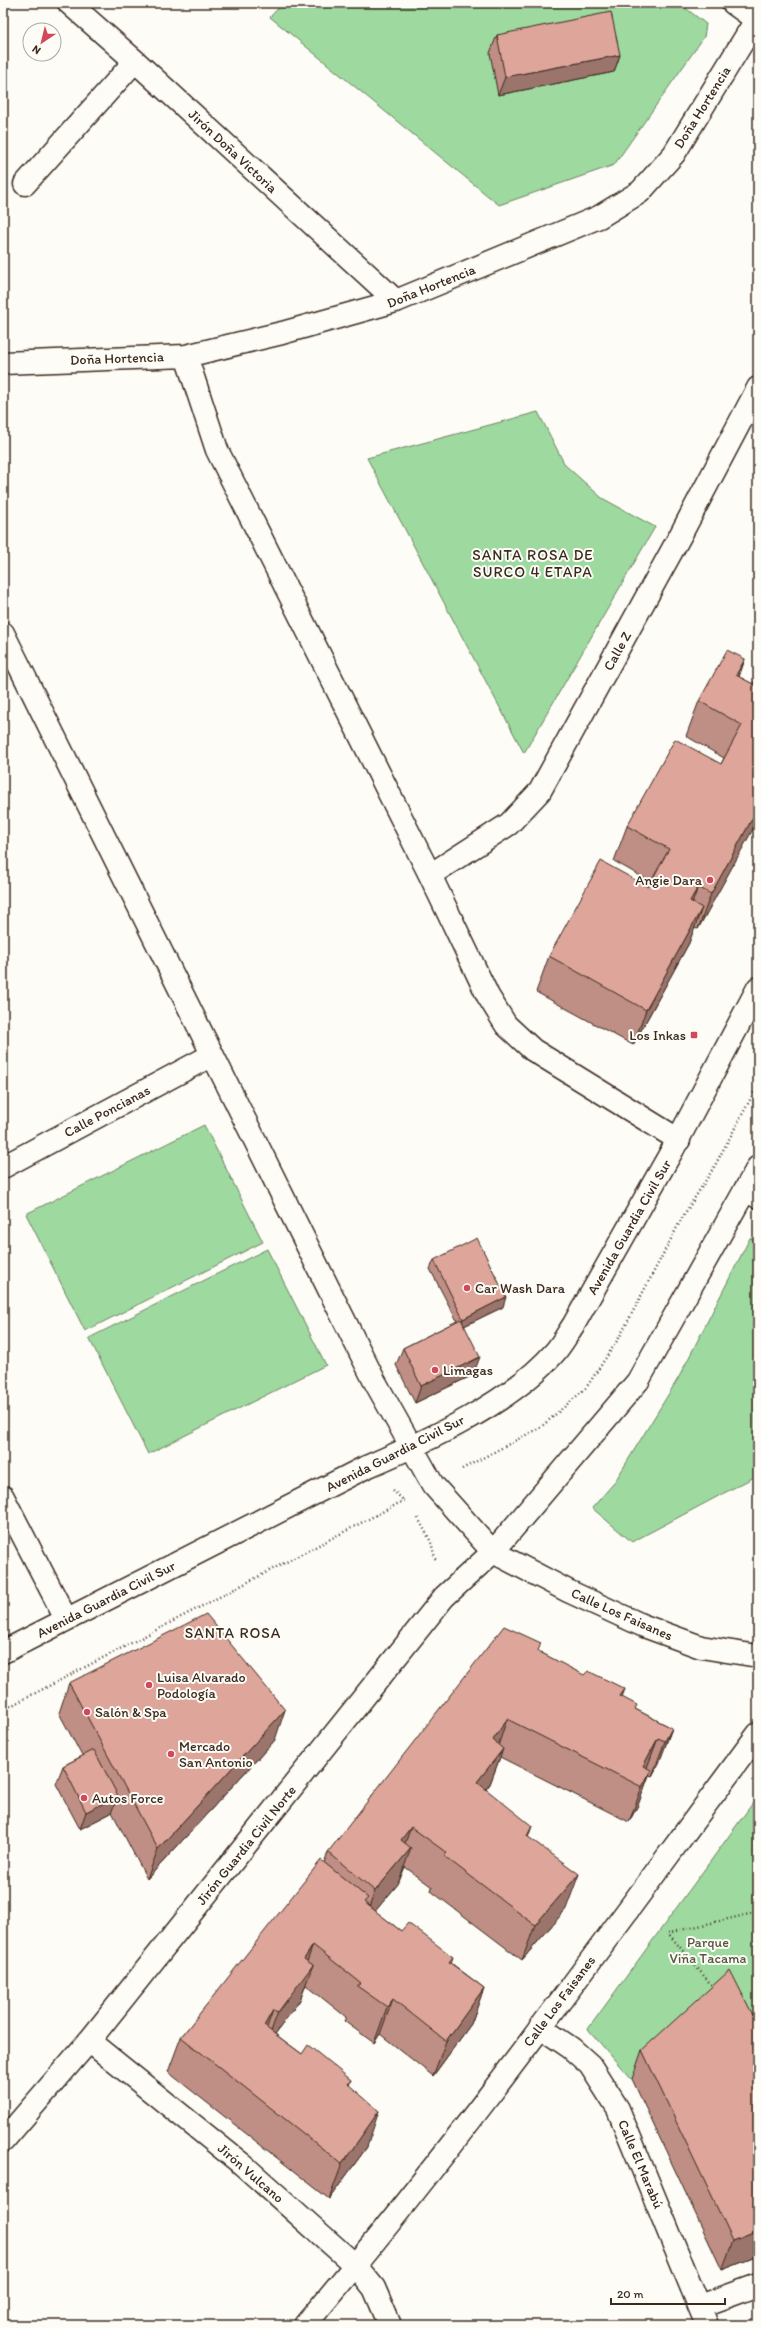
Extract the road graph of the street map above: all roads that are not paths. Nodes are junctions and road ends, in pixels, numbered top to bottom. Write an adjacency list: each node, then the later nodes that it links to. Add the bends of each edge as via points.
1 (69, 3): 4 (street, Jirón Doña Victoria)
2 (733, 3): 3 (street)
3 (757, 21): 6 (street, Doña Hortencia, via 674,154 640,192 598,217)
4 (135, 61): 5 (street); 6 (street, Jirón Doña Victoria)
5 (25, 184)
6 (396, 301): 7 (street, Doña Hortencia, via 282,333)
7 (186, 356): 8 (street, Doña Hortencia); 11 (street, via 217,450)
8 (5, 360)
9 (758, 388): 11 (street, Calle Z, via 540,791 509,824)
10 (3, 633): 13 (street)
11 (430, 874): 14 (street, via 488,996 506,1025 533,1050)
12 (758, 988): 14 (street, Avenida Guardia Civil Sur)
13 (212, 1055): 15 (street, Calle Poncianas); 18 (street, via 374,1380)
14 (678, 1140): 18 (street, Avenida Guardia Civil Sur, via 574,1324 555,1352 501,1398)
15 (3, 1167)
16 (758, 1167): 17 (street, Jirón Guardia Civil Norte)
17 (752, 1194): 20 (street, Jirón Guardia Civil Norte, via 638,1381)
18 (413, 1447): 20 (street, via 433,1485); 21 (street, Avenida Guardia Civil Sur, via 364,1468)
19 (3, 1497): 21 (street)
20 (493, 1552): 23 (street, Calle Los Faisanes, via 568,1591 644,1626 701,1647); 26 (street, Jirón Guardia Civil Norte, via 444,1597)
21 (66, 1620): 22 (street, Avenida Guardia Civil Sur)
22 (3, 1652)
23 (758, 1656)
24 (758, 1734): 25 (street, Calle Los Faisanes)
25 (540, 2027): 28 (street, Calle Los Faisanes); 30 (street, Calle El Marabú, via 571,2048 590,2065 618,2109)
26 (89, 2041): 27 (street, Jirón Guardia Civil Norte); 28 (street, Jirón Vulcano, via 243,2165)
27 (3, 2141)
28 (356, 2266): 31 (street, Calle Los Faisanes); 32 (street, Jirón Vulcano, via 374,2288)
29 (758, 2285): 30 (street)
30 (703, 2315)
31 (306, 2325)
32 (390, 2325)

